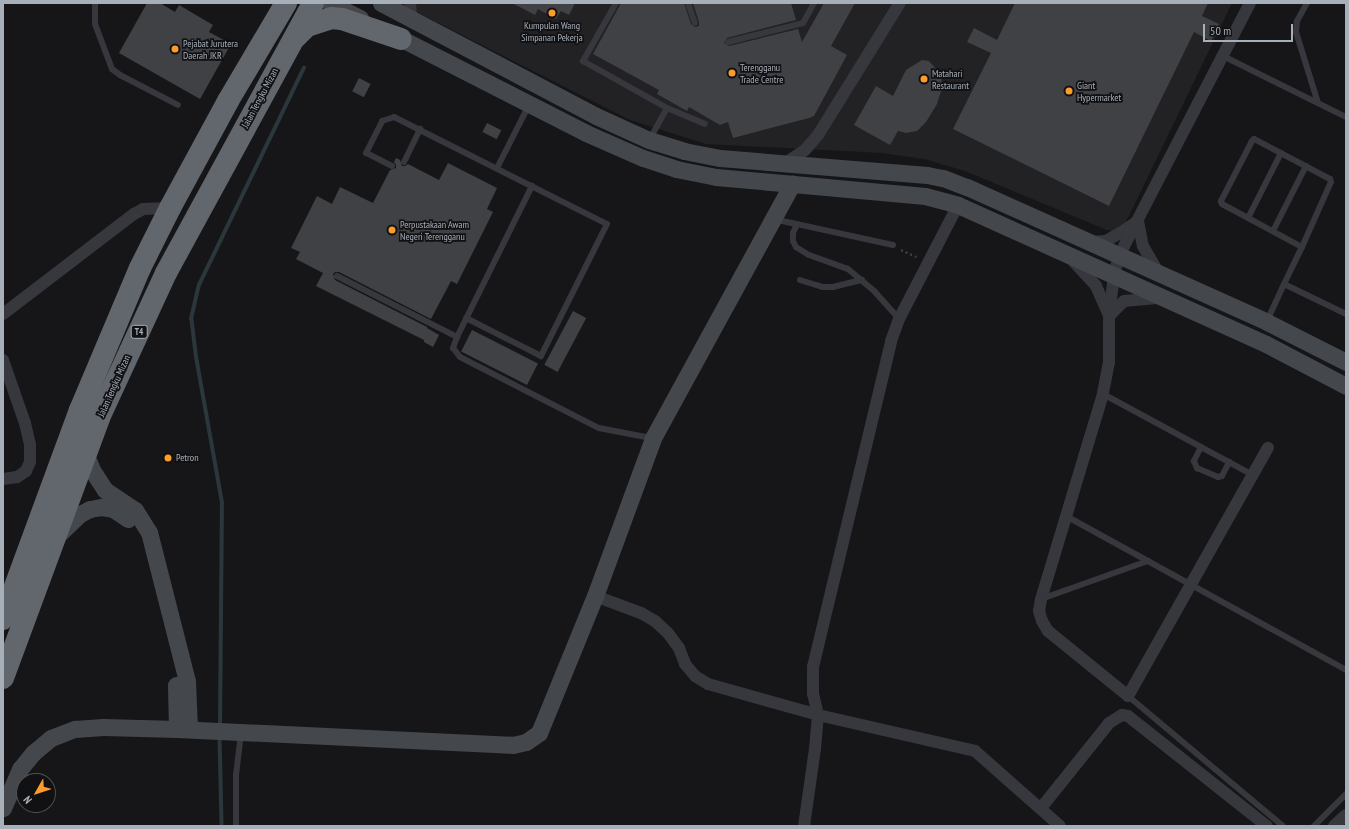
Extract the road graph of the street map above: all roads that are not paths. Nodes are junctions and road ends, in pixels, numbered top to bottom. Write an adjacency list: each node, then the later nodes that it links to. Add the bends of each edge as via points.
1 (95, 3): 22 (lane, via 95,24 112,69)
2 (273, 3): 19 (highway, via 272,13)
3 (286, 3): 19 (highway, T4)
4 (312, 3): 17 (highway, Jalan Tengku Mizan / T4)
5 (330, 3): 15 (main road)
6 (616, 3): 23 (lane, via 583,61)
7 (688, 3): 14 (lane)
8 (814, 3): 16 (lane, via 802,23)
9 (900, 3): 30 (street, via 818,135 804,150)
10 (1250, 3): 18 (street)
11 (1308, 3): 20 (lane, via 1297,21 1296,32)
12 (386, 4): 13 (main road)
13 (410, 11): 27 (main road, via 596,116)
14 (695, 23)
15 (401, 39): 17 (highway, via 342,19 331,18 307,26); 21 (main road)
16 (728, 42)
17 (290, 44): 69 (highway, Jalan Tengku Mizan / T4, via 166,273 99,418)
18 (1223, 56): 20 (lane); 40 (street)
19 (228, 101): 37 (highway, T4)
20 (1318, 103): 24 (lane)
21 (529, 104): 33 (lane); 34 (main road, via 586,133 643,158 676,169 716,177)
22 (178, 105)
23 (667, 108): 25 (lane); 27 (lane)
24 (1346, 117)
25 (705, 124)
26 (420, 129): 29 (lane); 31 (lane, via 394,116 382,121 366,153); 33 (lane)
27 (649, 140): 30 (main road, via 684,151 720,158)
28 (1281, 153): 32 (lane); 38 (lane); 38 (lane, via 1254,139 1221,202)
29 (404, 162)
30 (787, 162): 43 (main road, via 943,178)
31 (392, 166)
32 (1306, 166): 42 (lane); 45 (lane, via 1331,182)
33 (497, 168): 35 (lane)
34 (792, 184): 36 (main road, via 925,196); 39 (main road)
35 (532, 186): 58 (lane); 58 (lane, via 607,224 541,356)
36 (958, 206): 46 (main road); 59 (street)
37 (170, 208): 55 (street, via 143,209 134,214); 79 (highway, T4, via 140,268 80,410)
38 (1248, 218): 42 (lane)
39 (772, 219): 41 (lane); 66 (main road)
40 (1138, 221): 43 (street, via 1106,240); 47 (street); 48 (street, via 1143,246)
41 (797, 224): 44 (lane); 52 (lane, via 793,233 796,247 809,255 848,270)
42 (1273, 231): 45 (lane)
43 (1090, 242): 47 (main road)
44 (893, 245)
45 (1302, 247): 53 (lane)
46 (1064, 253): 49 (main road); 57 (street, via 1096,286)
47 (1119, 256): 48 (main road); 49 (street)
48 (1160, 274): 60 (main road)
49 (1114, 275): 54 (main road); 57 (street)
50 (337, 276): 61 (lane)
51 (800, 280): 52 (lane, via 833,287)
52 (862, 280): 59 (lane)
53 (1284, 284): 56 (lane); 60 (lane)
54 (1164, 298): 57 (street, via 1124,301); 64 (main road, via 1266,344)
55 (3, 314)
56 (1346, 314)
57 (1109, 316): 65 (street, via 1109,362)
58 (466, 318): 61 (lane)
59 (899, 319): 83 (street, via 889,348 813,666 813,694)
60 (1267, 322): 63 (main road)
61 (457, 337): 66 (lane, via 453,348 460,357 599,428)
62 (3, 360): 72 (street, via 25,423 30,444 30,462 26,471 17,477)
63 (1346, 362)
64 (1346, 386)
65 (1103, 394): 67 (lane); 73 (street)
66 (652, 438): 77 (main road)
67 (1201, 447): 70 (lane); 70 (lane, via 1194,461 1197,468 1218,477 1222,476)
68 (1268, 448): 71 (street)
69 (86, 455): 74 (highway, Jalan Tengku Mizan / T4); 84 (main road, via 105,490 135,510 149,532 187,681)
70 (1229, 462): 71 (lane)
71 (1253, 475): 76 (street)
72 (3, 479)
73 (1066, 516): 75 (lane); 78 (street)
74 (56, 537): 81 (highway, Jalan Tengku Mizan / T4); 84 (main road, via 80,514 101,507 113,509 124,515 139,532 175,681)
75 (1148, 561): 76 (lane); 78 (lane)
76 (1190, 585): 80 (lane); 82 (street)
77 (595, 596): 83 (street, via 655,620 675,643 685,664 695,676 708,684); 85 (main road, via 538,733 526,742 513,745)
78 (1041, 600): 82 (street, via 1039,611 1048,631)
79 (3, 619)
80 (1346, 670)
81 (3, 678)
82 (1128, 696): 94 (lane)
83 (818, 715): 88 (street, via 975,751); 91 (street, via 816,749)
84 (183, 729): 85 (main road); 87 (main road, via 82,728 51,738 33,753 20,769)
85 (239, 732): 90 (lane)
86 (1346, 794): 95 (lane)
87 (3, 808)
88 (1042, 808): 92 (street); 93 (street, via 1109,723 1122,715 1128,716)
89 (1346, 815): 96 (street)
90 (236, 826)
91 (804, 826)
92 (1060, 826)
93 (1267, 826)
94 (1283, 826)
95 (1314, 826)
96 (1334, 826)

